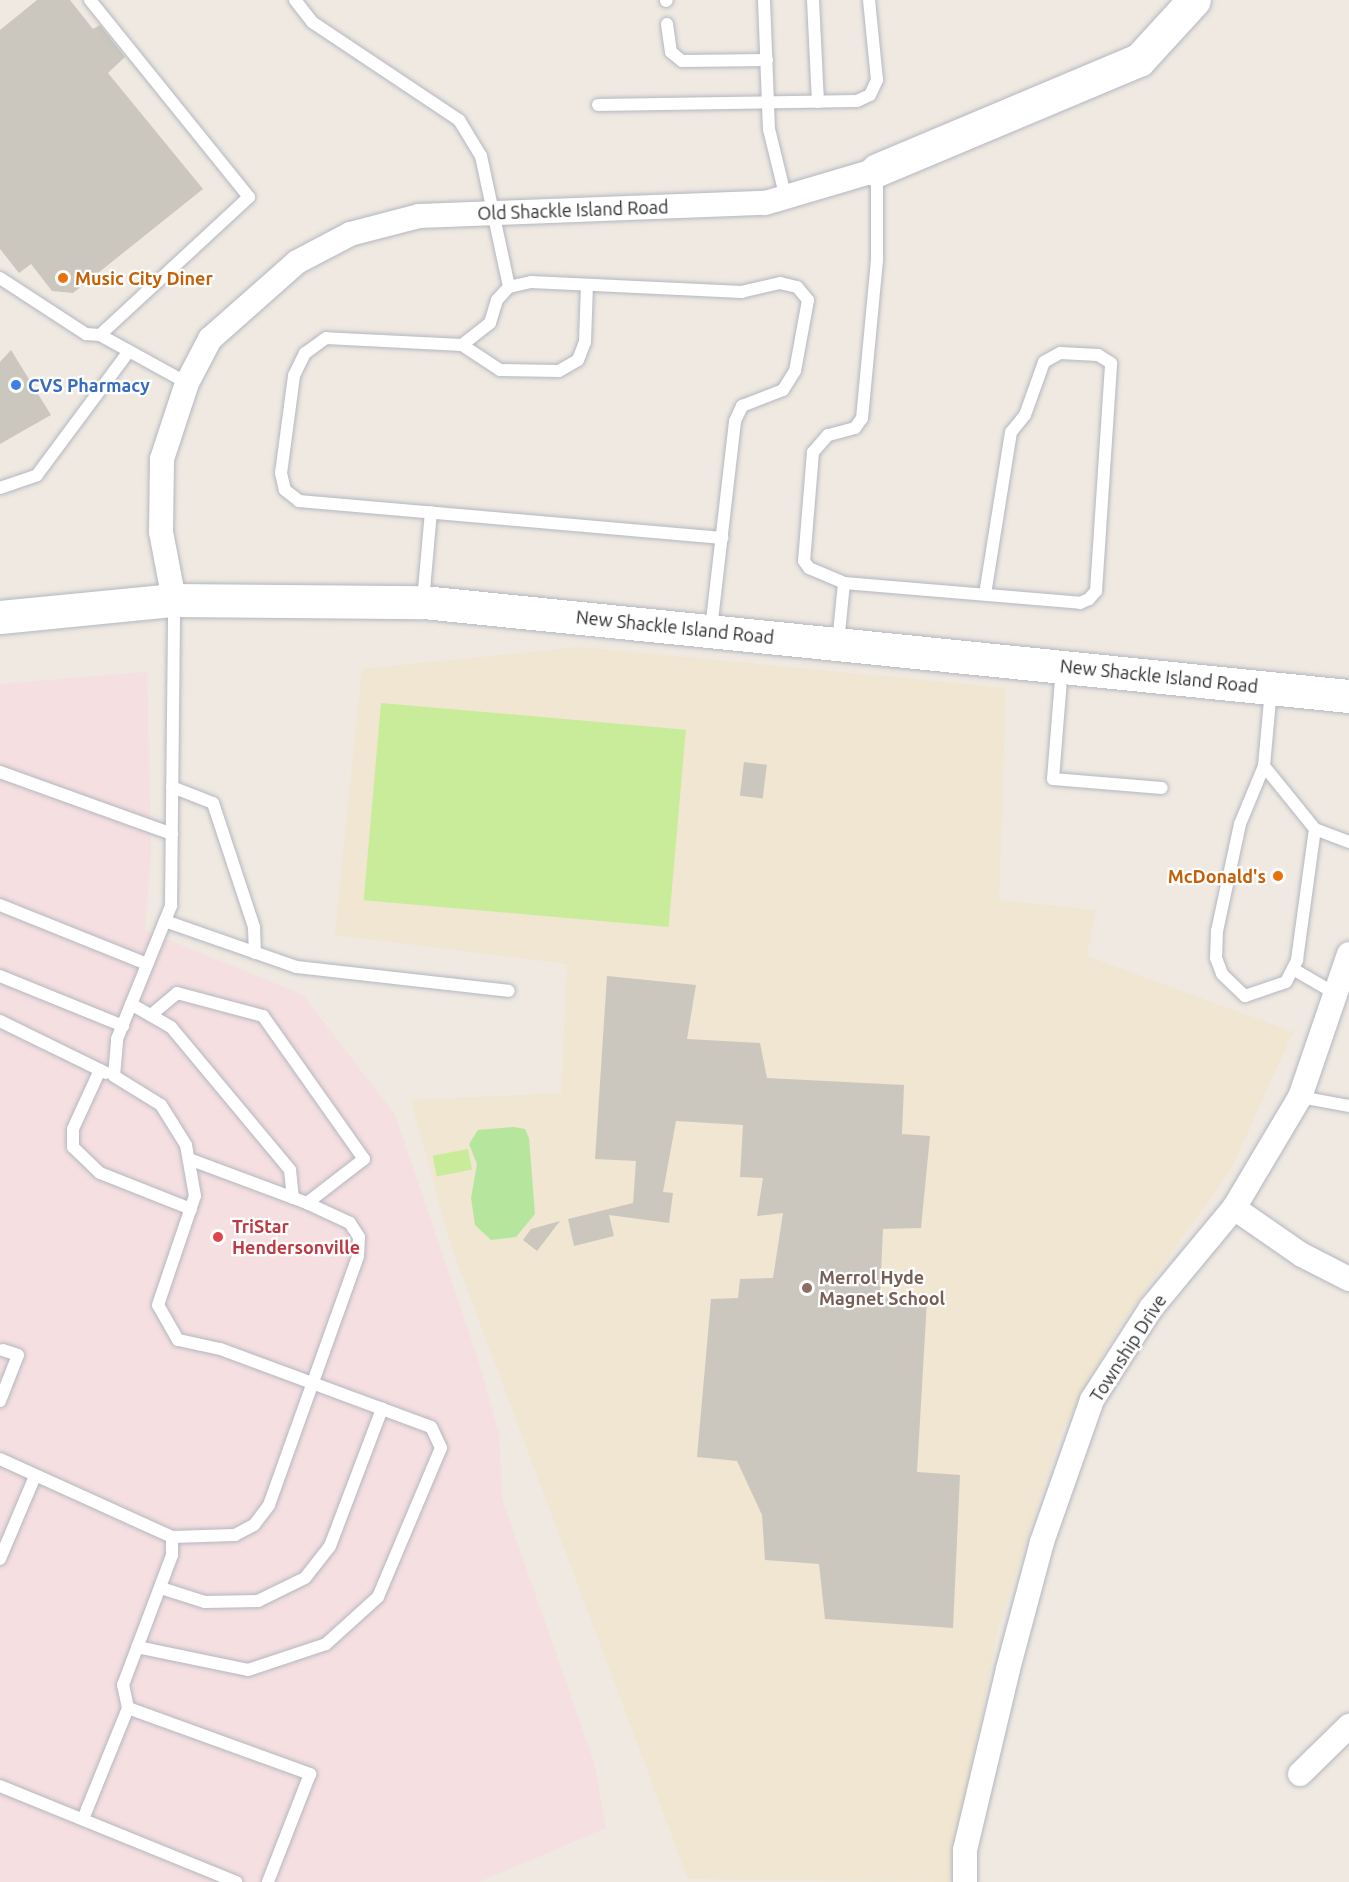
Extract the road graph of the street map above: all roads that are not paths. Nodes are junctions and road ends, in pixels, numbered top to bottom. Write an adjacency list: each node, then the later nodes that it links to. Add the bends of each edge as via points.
1 (90, 0): 18 (lane, via 249,197)
2 (294, 0): 14 (lane, via 312,22 459,120 481,156)
3 (764, 0): 8 (lane)
4 (813, 0): 9 (lane)
5 (869, 0): 9 (lane, via 877,80 870,95)
6 (1182, 5): 12 (main road, Old Shackle Island Road, via 1139,60)
7 (667, 24): 8 (lane, via 671,52 682,61)
8 (767, 60): 10 (lane)
9 (818, 102): 10 (lane)
10 (768, 103): 11 (lane); 13 (lane)
11 (598, 105)
12 (877, 170): 13 (street, Old Shackle Island Road); 25 (lane, via 877,260 862,418 855,428 816,444 804,561)
13 (786, 199): 14 (street, Old Shackle Island Road)
14 (492, 212): 17 (lane); 21 (street, Old Shackle Island Road, via 419,216 350,234 297,262 210,339)
15 (3, 284): 18 (lane, via 86,333)
16 (587, 285): 17 (lane, via 531,282); 19 (lane, via 585,342 578,360 559,371 500,370); 24 (lane, via 742,292 780,283 797,287 808,300 795,371 783,390 742,406 735,422)
17 (509, 287): 19 (lane, via 497,300 490,323)
18 (99, 335): 20 (lane)
19 (462, 345): 23 (lane, via 326,338 306,353 294,376 281,473 285,490 298,501)
20 (129, 351): 21 (lane); 22 (lane, via 37,475)
21 (188, 382): 27 (street, Old Shackle Island Road, via 162,459 161,531)
22 (0, 488)
23 (431, 512): 24 (lane); 28 (lane)
24 (722, 538): 30 (lane)
25 (844, 583): 26 (lane); 31 (lane)
26 (985, 594): 26 (lane, via 1080,603 1096,591 1112,372 1107,358 1060,353 1044,362 1025,415 1011,432)
27 (174, 600): 28 (main road, New Shackle Island Road); 29 (main road, New Shackle Island Road); 37 (lane)
28 (423, 602): 30 (main road, New Shackle Island Road)
29 (0, 617)
30 (711, 630): 31 (main road, New Shackle Island Road)
31 (838, 643): 32 (main road, New Shackle Island Road)
32 (1062, 666): 33 (main road, New Shackle Island Road); 38 (lane, via 1053,779)
33 (1271, 688): 34 (main road, New Shackle Island Road); 35 (lane)
34 (1349, 696)
35 (1264, 766): 39 (lane); 47 (lane, via 1240,824 1215,958 1222,974 1245,996 1286,982)
36 (0, 772): 40 (lane)
37 (172, 787): 40 (lane); 44 (lane, via 213,803 254,927)
38 (1162, 788)
39 (1315, 829): 41 (lane); 47 (lane)
40 (172, 834): 43 (lane, via 171,906)
41 (1349, 842)
42 (0, 905): 46 (lane)
43 (165, 921): 44 (lane); 46 (lane)
44 (255, 953): 49 (lane, via 296,967)
45 (1349, 954): 50 (street, Township Drive)
46 (147, 964): 51 (lane)
47 (1293, 969): 50 (lane)
48 (0, 976): 54 (lane)
49 (509, 991)
50 (1335, 994): 57 (street, Township Drive)
51 (131, 1004): 52 (lane); 54 (lane)
52 (151, 1016): 60 (lane, via 171,1027 290,1170); 61 (lane, via 177,993 263,1016 364,1159)
53 (0, 1021): 55 (lane)
54 (123, 1026): 56 (lane)
55 (100, 1070): 56 (lane); 63 (lane, via 73,1129 73,1147 100,1173)
56 (114, 1076): 59 (lane, via 161,1105 186,1145)
57 (1300, 1097): 58 (lane); 62 (street, Township Drive)
58 (1349, 1106)
59 (189, 1159): 60 (lane); 63 (lane)
60 (293, 1198): 61 (lane)
61 (307, 1203): 66 (lane, via 350,1223 358,1237 358,1257)
62 (1234, 1208): 64 (street, via 1302,1256); 82 (street, Township Drive, via 1151,1308 1092,1400 1042,1542 1008,1669 965,1850)
63 (191, 1209): 66 (lane, via 158,1305 177,1340 220,1349)
64 (1349, 1279)
65 (3, 1350): 67 (lane, via 18,1355)
66 (312, 1383): 68 (lane); 71 (lane, via 268,1505 254,1525 235,1535)
67 (0, 1401)
68 (382, 1409): 73 (lane, via 330,1546 305,1578 258,1601 205,1602); 74 (lane, via 431,1427 441,1449 378,1597 326,1644 248,1670)
69 (0, 1459): 70 (lane)
70 (35, 1476): 71 (lane); 72 (lane)
71 (172, 1537): 73 (lane)
72 (0, 1559)
73 (161, 1588): 74 (lane)
74 (137, 1647): 75 (lane, via 123,1685)
75 (128, 1708): 79 (lane); 81 (lane, via 310,1774)
76 (1349, 1726): 77 (street)
77 (1300, 1774)
78 (0, 1786): 79 (lane)
79 (83, 1819): 80 (lane)
80 (236, 1882)
81 (268, 1882)
82 (964, 1882)

